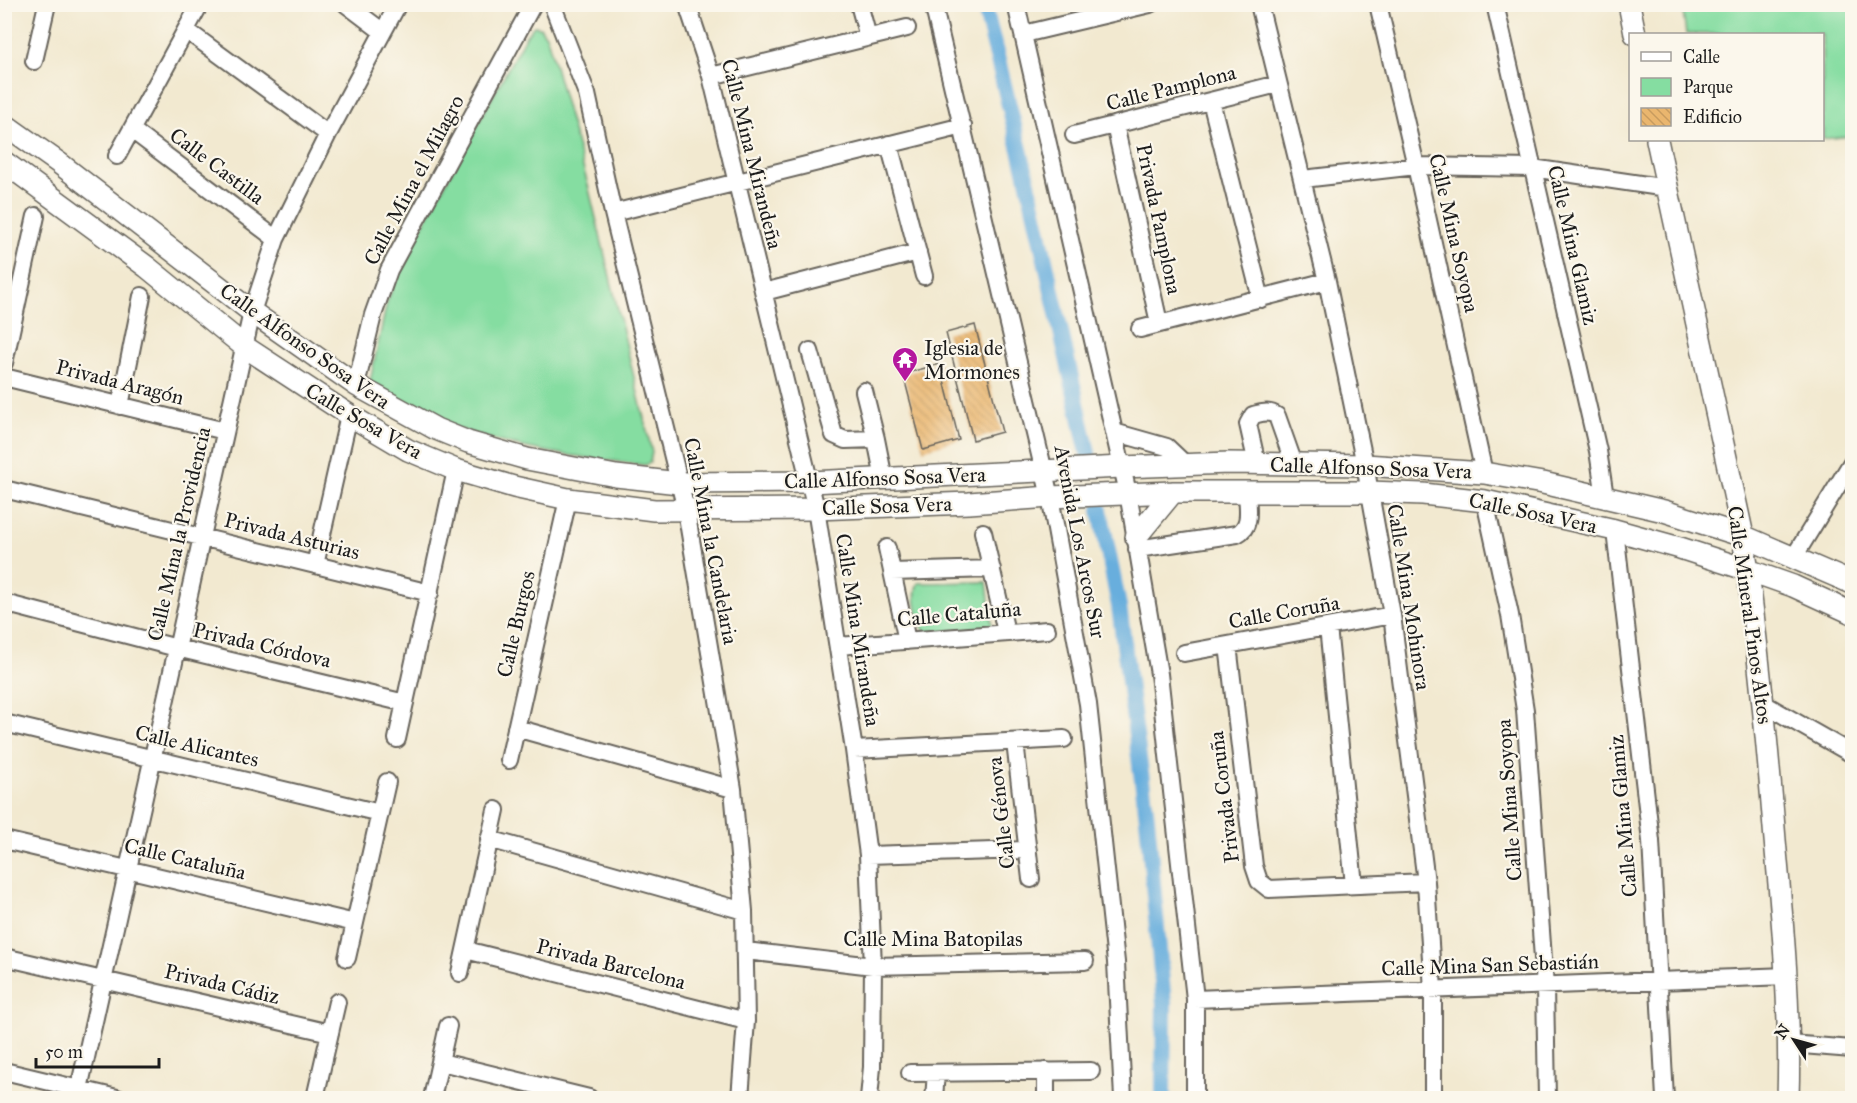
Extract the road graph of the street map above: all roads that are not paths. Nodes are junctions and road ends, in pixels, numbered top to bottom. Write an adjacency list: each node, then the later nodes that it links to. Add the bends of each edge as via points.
1 (47, 4): 22 (street)
2 (200, 4): 17 (street)
3 (346, 4): 18 (street)
4 (398, 4): 18 (street, Calle Mina la Providencia)
5 (533, 4): 57 (street, Calle Mina el Milagro, via 389,270)
6 (552, 4): 41 (street, Calle Mina la Candelaria, via 587,94)
7 (687, 4): 23 (street, Calle Mina Mirandeña)
8 (859, 4): 21 (street)
9 (933, 4): 28 (street, Avenida Los Arcos Sur)
10 (1016, 4): 20 (street)
11 (1150, 4): 20 (street)
12 (1259, 4): 24 (street, Calle Mina Mohinora)
13 (1378, 4): 35 (street, Calle Mina Soyopa)
14 (1494, 4): 36 (street, Calle Mina Glamiz)
15 (1629, 4): 19 (main road)
16 (907, 27): 21 (street)
17 (186, 30): 29 (street); 30 (street)
18 (383, 32): 30 (street, Calle Mina la Providencia)
19 (1635, 33)
20 (1024, 34): 62 (street)
21 (868, 38): 23 (street)
22 (34, 61)
23 (711, 76): 39 (street, Calle Mina Mirandeña)
24 (1278, 84): 25 (street, Calle Pamplona); 38 (street, Calle Mina Mohinora)
25 (1211, 101): 27 (street, Calle Pamplona); 49 (street)
26 (4, 124): 50 (main road, Calle Alfonso Sosa Vera)
27 (1115, 125): 31 (street, Calle Pamplona); 51 (street, Privada Pamplona)
28 (963, 126): 33 (street); 71 (street, Avenida Los Arcos Sur)
29 (132, 130): 34 (street); 43 (street, Calle Castilla)
30 (328, 134): 43 (street, Calle Mina la Providencia)
31 (1074, 135)
32 (1657, 141): 40 (main road, Calle Mineral Pinos Altos)
33 (889, 144): 39 (street); 44 (street)
34 (117, 156)
35 (1416, 166): 36 (street); 38 (street); 72 (street, Calle Mina Soyopa)
36 (1532, 168): 40 (street); 81 (street, Calle Mina Glamiz)
37 (9, 169): 53 (main road, Calle Sosa Vera, via 147,267)
38 (1303, 179): 46 (street, Calle Mina Mohinora)
39 (735, 182): 41 (street); 47 (street, Calle Mina Mirandeña)
40 (1667, 188): 89 (main road, Calle Mineral Pinos Altos)
41 (613, 213): 75 (street, Calle Mina la Candelaria)
42 (36, 216): 55 (street)
43 (276, 239): 50 (street, Calle Mina la Providencia)
44 (918, 252): 45 (street); 47 (street)
45 (924, 276)
46 (1327, 282): 49 (street); 68 (street, Calle Mina Mohinora)
47 (764, 292): 74 (street, Calle Mina Mirandeña)
48 (142, 296): 59 (street)
49 (1261, 299): 51 (street)
50 (252, 312): 53 (street, Calle Mina la Providencia); 57 (main road, Calle Alfonso Sosa Vera)
51 (1159, 323): 52 (street)
52 (1140, 329)
53 (245, 347): 60 (main road, Calle Sosa Vera); 61 (street, Calle Mina la Providencia)
54 (810, 351): 63 (street, via 834,435 845,440)
55 (4, 363)
56 (4, 377): 59 (street, Privada Aragón)
57 (356, 385): 75 (main road, Calle Alfonso Sosa Vera, via 426,424 468,442 527,459)
58 (864, 391): 63 (street)
59 (120, 406): 61 (street, Privada Aragón)
60 (349, 415): 70 (main road, Calle Sosa Vera, via 408,450); 94 (street)
61 (225, 431): 90 (street, Calle Mina la Providencia)
62 (1114, 432): 67 (street, via 1167,447); 69 (street)
63 (876, 439): 73 (street)
64 (1852, 462): 93 (street)
65 (1257, 464): 66 (main road, Calle Alfonso Sosa Vera); 66 (street, via 1248,424 1253,415 1267,412 1277,416); 67 (main road, Calle Alfonso Sosa Vera)
66 (1294, 464): 68 (main road, Calle Alfonso Sosa Vera)
67 (1186, 465): 69 (main road, Calle Alfonso Sosa Vera)
68 (1365, 465): 72 (main road, Calle Alfonso Sosa Vera); 79 (street, Calle Mina Mohinora)
69 (1122, 467): 71 (main road, Calle Alfonso Sosa Vera); 80 (street)
70 (456, 470): 83 (main road, Calle Sosa Vera); 99 (street)
71 (1044, 471): 73 (main road, Calle Alfonso Sosa Vera); 82 (street, Avenida Los Arcos Sur)
72 (1484, 472): 81 (main road, Calle Alfonso Sosa Vera)
73 (884, 479): 74 (main road, Calle Alfonso Sosa Vera)
74 (810, 482): 75 (main road, Calle Alfonso Sosa Vera); 85 (street, Calle Mina Mirandeña)
75 (679, 483): 86 (street, Calle Mina la Candelaria)
76 (4, 489): 90 (street, Privada Asturias)
77 (1247, 491): 78 (main road, Calle Sosa Vera); 79 (main road, Calle Sosa Vera); 91 (street, via 1248,522 1237,534)
78 (1173, 492): 80 (main road, Calle Sosa Vera); 91 (main road)
79 (1369, 492): 84 (main road, Calle Sosa Vera); 102 (street, Calle Mina Mohinora)
80 (1128, 494): 82 (main road, Calle Sosa Vera); 91 (street)
81 (1605, 496): 89 (main road, Calle Alfonso Sosa Vera)
82 (1050, 497): 85 (main road, Calle Sosa Vera); 170 (street, Avenida Los Arcos Sur, via 1088,704 1116,962)
83 (568, 499): 86 (main road, Calle Sosa Vera); 114 (street, Calle Burgos)
84 (1485, 501): 87 (main road, Calle Sosa Vera); 146 (street, Calle Mina Soyopa, via 1510,615 1525,711)
85 (816, 509): 86 (main road, Calle Sosa Vera); 108 (street, Calle Mina Mirandeña)
86 (686, 510): 123 (street, Calle Mina la Candelaria)
87 (1615, 530): 96 (main road, Calle Sosa Vera); 145 (street, Calle Mina Glamiz, via 1651,841)
88 (983, 532): 95 (street)
89 (1743, 536): 93 (main road, Calle Alfonso Sosa Vera); 96 (main road, Calle Mineral Pinos Altos)
90 (201, 538): 94 (street, Privada Asturias); 109 (street, Calle Mina la Providencia)
91 (1136, 543): 148 (street, via 1159,674)
92 (887, 548): 97 (street)
93 (1794, 557): 98 (main road, Calle Alfonso Sosa Vera)
94 (315, 565): 99 (street, Privada Asturias)
95 (992, 569): 97 (street); 105 (street)
96 (1748, 570): 101 (main road, Calle Sosa Vera); 112 (main road, Calle Mineral Pinos Altos)
97 (892, 573): 106 (street)
98 (1852, 584)
99 (430, 592): 111 (street)
100 (4, 603): 109 (street, Privada Córdova)
101 (1852, 613)
102 (1392, 615): 103 (street, Calle Coruña); 132 (street, Calle Mina Mohinora)
103 (1328, 627): 107 (street, Calle Coruña); 133 (street)
104 (1047, 630): 105 (street, Calle Cataluña)
105 (1006, 632): 106 (street, Calle Cataluña)
106 (907, 641): 108 (street, Calle Cataluña)
107 (1228, 645): 110 (street, Calle Coruña); 133 (street, Privada Coruña, via 1254,866 1259,881 1269,889)
108 (838, 646): 118 (street, Calle Mina Mirandeña)
109 (177, 648): 111 (street, Privada Córdova); 120 (street, Calle Mina la Providencia)
110 (1184, 653)
111 (405, 703): 115 (street)
112 (1764, 704): 119 (street); 143 (main road, Calle Mineral Pinos Altos)
113 (4, 723): 120 (street, Calle Alicantes)
114 (516, 728): 121 (street, Calle Burgos); 123 (street)
115 (397, 739)
116 (1064, 739): 117 (street, Calle Génova)
117 (1015, 742): 118 (street, Calle Génova); 128 (street, Calle Génova)
118 (854, 750): 129 (street, Calle Mina Mirandeña)
119 (1852, 754)
120 (152, 758): 125 (street, Calle Alicantes); 130 (street, Calle Mina la Providencia)
121 (509, 760)
122 (387, 782): 125 (street)
123 (733, 789): 134 (street, Calle Mina la Candelaria)
124 (496, 810): 126 (street)
125 (380, 813): 135 (street)
126 (489, 839): 134 (street); 136 (street)
127 (4, 840): 130 (street, Calle Cataluña)
128 (1028, 850): 129 (street); 131 (street, Calle Génova)
129 (868, 855): 141 (street, Calle Mina Mirandeña)
130 (128, 869): 135 (street, Calle Cataluña); 144 (street, Calle Mina la Providencia)
131 (1031, 879)
132 (1426, 882): 133 (street, Privada Coruña); 147 (street, Calle Mina Mohinora)
133 (1354, 885)
134 (744, 911): 137 (street, Calle Mina la Candelaria)
135 (355, 923): 139 (street)
136 (466, 950): 142 (street); 150 (street, Privada Barcelona)
137 (746, 951): 141 (street, Calle Mina Batopilas); 150 (street, Calle Mina la Candelaria)
138 (4, 957): 144 (street, Privada Cádiz)
139 (346, 958)
140 (1085, 961): 141 (street, Calle Mina Batopilas)
141 (873, 966): 167 (street, Calle Mina Mirandeña)
142 (460, 973)
143 (1787, 976): 145 (street, Calle Mina San Sebastián); 153 (main road, Calle Mineral Pinos Altos)
144 (104, 979): 152 (street, Privada Cádiz); 161 (street, Calle Mina la Providencia)
145 (1658, 981): 146 (street, Calle Mina San Sebastián); 174 (street, Calle Mina Glamiz)
146 (1545, 986): 147 (street, Calle Mina San Sebastián); 173 (street, Calle Mina Soyopa)
147 (1433, 990): 148 (street, Calle Mina San Sebastián); 172 (street, Calle Mina Mohinora)
148 (1195, 999): 171 (street)
149 (337, 1002): 152 (street)
150 (746, 1021): 166 (street, Calle Mina la Candelaria)
151 (448, 1026): 155 (street)
152 (330, 1033): 163 (street)
153 (1790, 1044): 154 (street); 175 (main road, Calle Mineral Pinos Altos)
154 (1852, 1049)
155 (441, 1062): 164 (street); 165 (street)
156 (4, 1071): 161 (street)
157 (1046, 1071): 158 (street); 160 (street); 169 (street)
158 (1091, 1071)
159 (910, 1073): 160 (street)
160 (936, 1073): 168 (street)
161 (78, 1094): 162 (street)
162 (117, 1098)
163 (315, 1098)
164 (432, 1098)
165 (590, 1098)
166 (740, 1098)
167 (869, 1098)
168 (934, 1098)
169 (1046, 1098)
170 (1123, 1098)
171 (1195, 1098)
172 (1433, 1098)
173 (1548, 1098)
174 (1665, 1098)
175 (1788, 1098)

